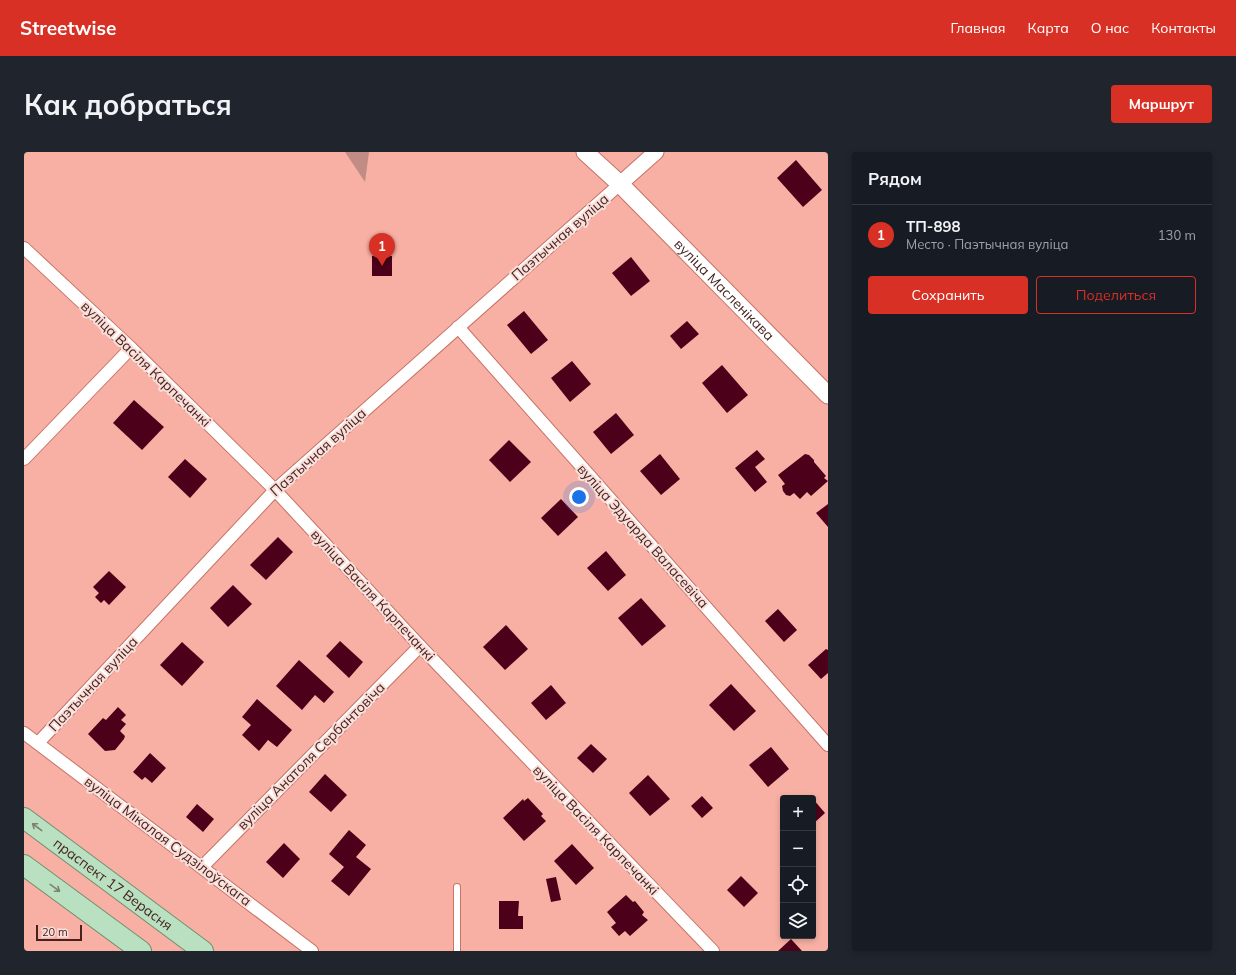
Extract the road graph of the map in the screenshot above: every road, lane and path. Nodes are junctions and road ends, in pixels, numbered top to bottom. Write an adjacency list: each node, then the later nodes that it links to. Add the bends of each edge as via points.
1 (585, 152): 3 (main road, вуліца Масленікава)
2 (656, 152): 3 (street)
3 (620, 184): 5 (street, Паэтычная вуліца); 7 (main road, вуліца Масленікава)
4 (24, 248): 6 (street, вуліца Васіля Карпечанкі)
5 (458, 327): 9 (street, Паэтычная вуліца); 13 (street, вуліца Эдуарда Валасевіча)
6 (131, 348): 8 (street); 9 (street, вуліца Васіля Карпечанкі)
7 (828, 395)
8 (24, 459)
9 (275, 490): 10 (street, вуліца Васіля Карпечанкі); 12 (street, Паэтычная вуліца)
10 (420, 646): 16 (street, вуліца Анатоля Сербантовіча); 22 (street, вуліца Васіля Карпечанкі)
11 (24, 733): 12 (street, вуліца Мікалая Судзілоўскага)
12 (38, 742): 16 (street, вуліца Мікалая Судзілоўскага)
13 (828, 745)
14 (24, 818): 19 (main road, праспект 17 Верасня, one-way to 14)
15 (24, 865): 18 (main road, one-way to 18)
16 (202, 867): 20 (street, вуліца Мікалая Судзілоўскага)
17 (457, 887): 21 (lane)
18 (141, 951)
19 (203, 951)
20 (312, 951)
21 (457, 951)
22 (713, 951)

